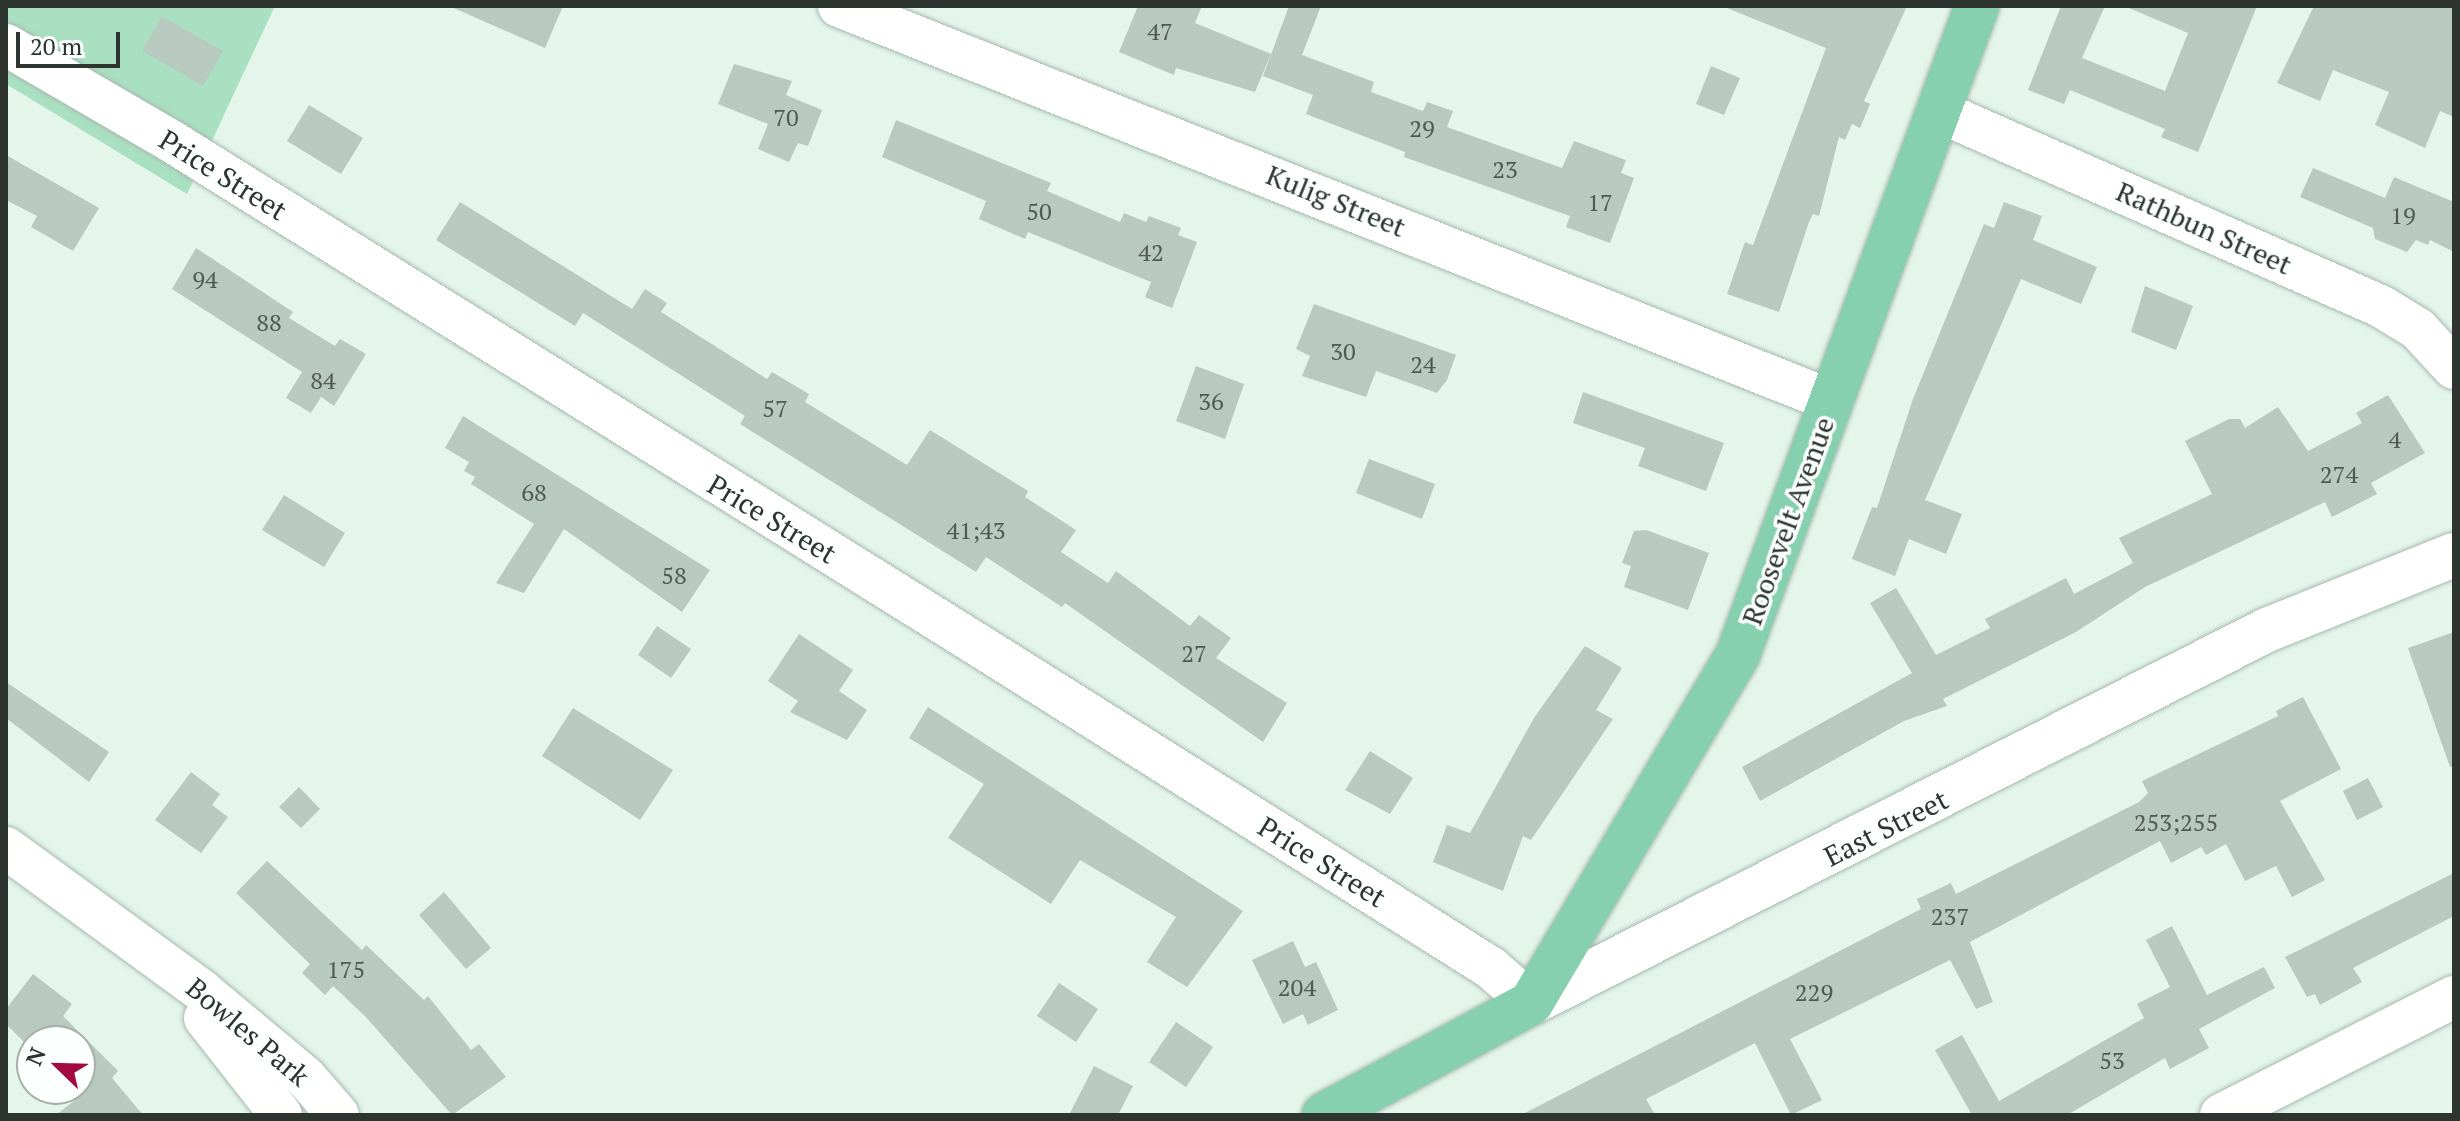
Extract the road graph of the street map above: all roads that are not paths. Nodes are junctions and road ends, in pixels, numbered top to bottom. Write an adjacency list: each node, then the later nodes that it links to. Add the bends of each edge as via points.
1 (839, 6): 6 (street, Kulig Street)
2 (1977, 6): 4 (main road, Roosevelt Avenue)
3 (6, 45): 11 (street, Price Street, via 171,141 999,658 1491,968)
4 (1938, 111): 5 (street, Rathbun Street, via 2382,307 2418,329); 6 (main road, Roosevelt Avenue)
5 (2454, 368)
6 (1832, 401): 11 (main road, Roosevelt Avenue, via 1738,654)
7 (2454, 555): 11 (main road, East Street, via 2267,630)
8 (6, 848): 9 (street, Bowles Park)
9 (153, 955): 12 (street, Bowles Park); 13 (street, Bowles Park, via 305,1077)
10 (2454, 997): 15 (street)
11 (1531, 1003): 14 (main road, East Street)
12 (281, 1115)
13 (338, 1115)
14 (1324, 1115)
15 (2221, 1115)

